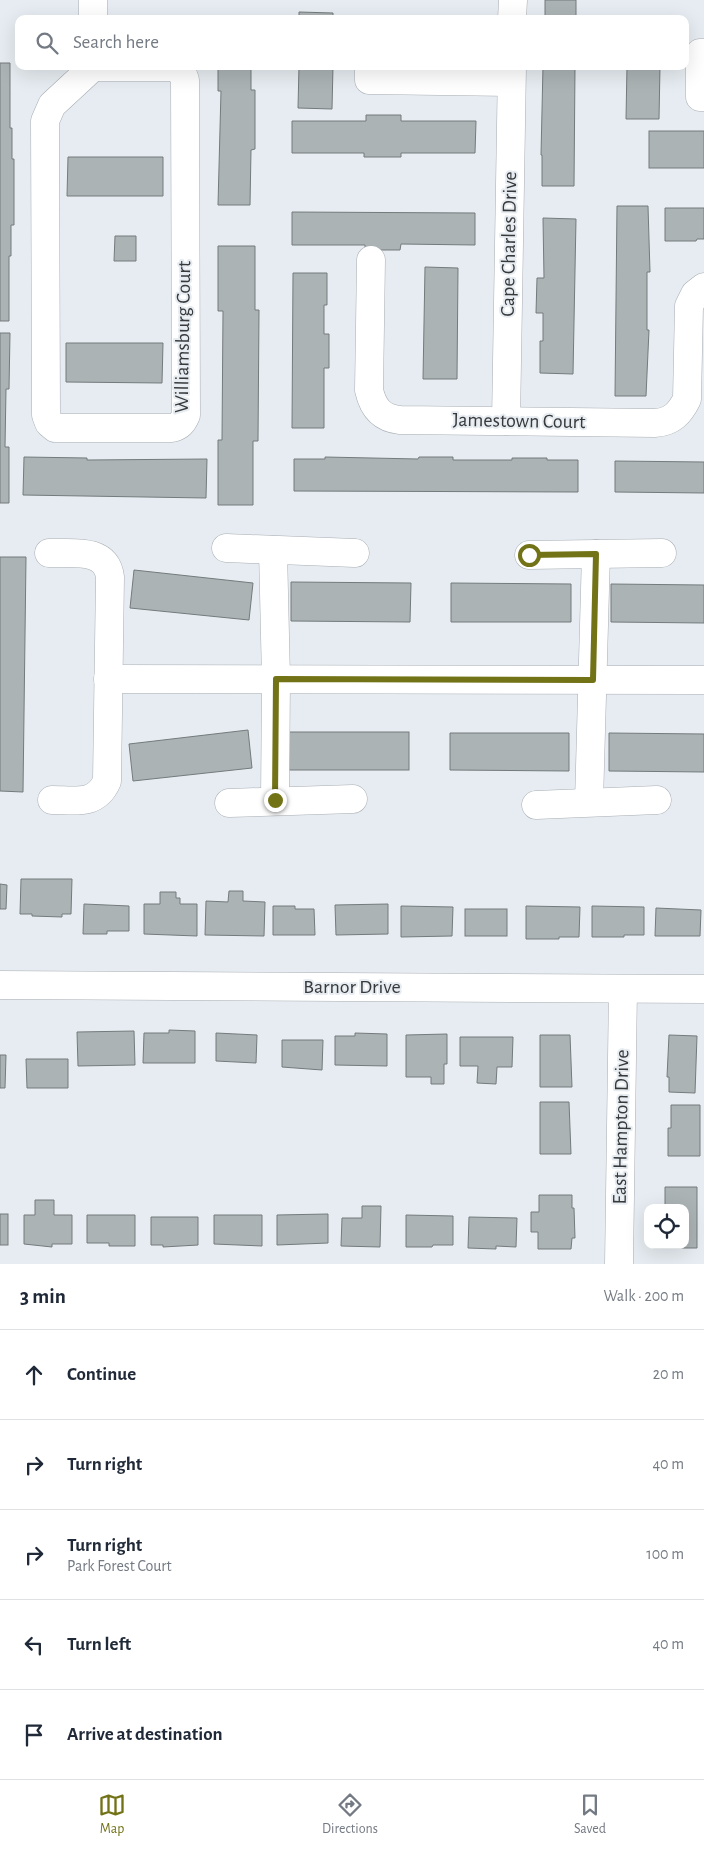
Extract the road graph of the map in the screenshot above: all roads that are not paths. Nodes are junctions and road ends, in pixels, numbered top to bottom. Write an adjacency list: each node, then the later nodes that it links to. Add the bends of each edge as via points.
1 (93, 0): 3 (street)
2 (513, 0): 4 (street)
3 (93, 15)
4 (512, 15)
5 (704, 52): 10 (street, via 700,52 700,97)
6 (89, 70): 7 (street, Williamsburg Court, via 52,105 45,121 46,415 55,428 172,428 184,421 185,80)
7 (178, 70)
8 (369, 70): 9 (street, via 369,80)
9 (512, 74): 13 (street, Cape Charles Drive)
10 (704, 97)
11 (371, 260): 13 (street, Jamestown Court, via 369,390 378,411 400,420)
12 (704, 287): 13 (street, Jamestown Court, via 695,294 689,306 687,398 684,408 676,416 655,424)
13 (506, 421)
14 (226, 548): 15 (street)
15 (273, 550): 17 (street); 22 (street)
16 (49, 553): 21 (street, via 92,554 106,563 110,577)
17 (355, 553)
18 (662, 553): 19 (street)
19 (596, 554): 20 (street); 23 (street)
20 (529, 555)
21 (108, 679): 22 (street); 26 (street, via 105,786 90,799)
22 (276, 679): 23 (street); 27 (street)
23 (593, 680): 24 (street); 29 (street)
24 (704, 680)
25 (353, 799): 27 (street)
26 (52, 800)
27 (275, 800): 30 (street)
28 (657, 800): 29 (street)
29 (589, 802): 31 (street)
30 (229, 803)
31 (536, 805)
32 (0, 985): 33 (street, Barnor Drive)
33 (623, 989): 34 (street, Barnor Drive); 35 (street, East Hampton Drive)
34 (704, 989)
35 (619, 1264)

